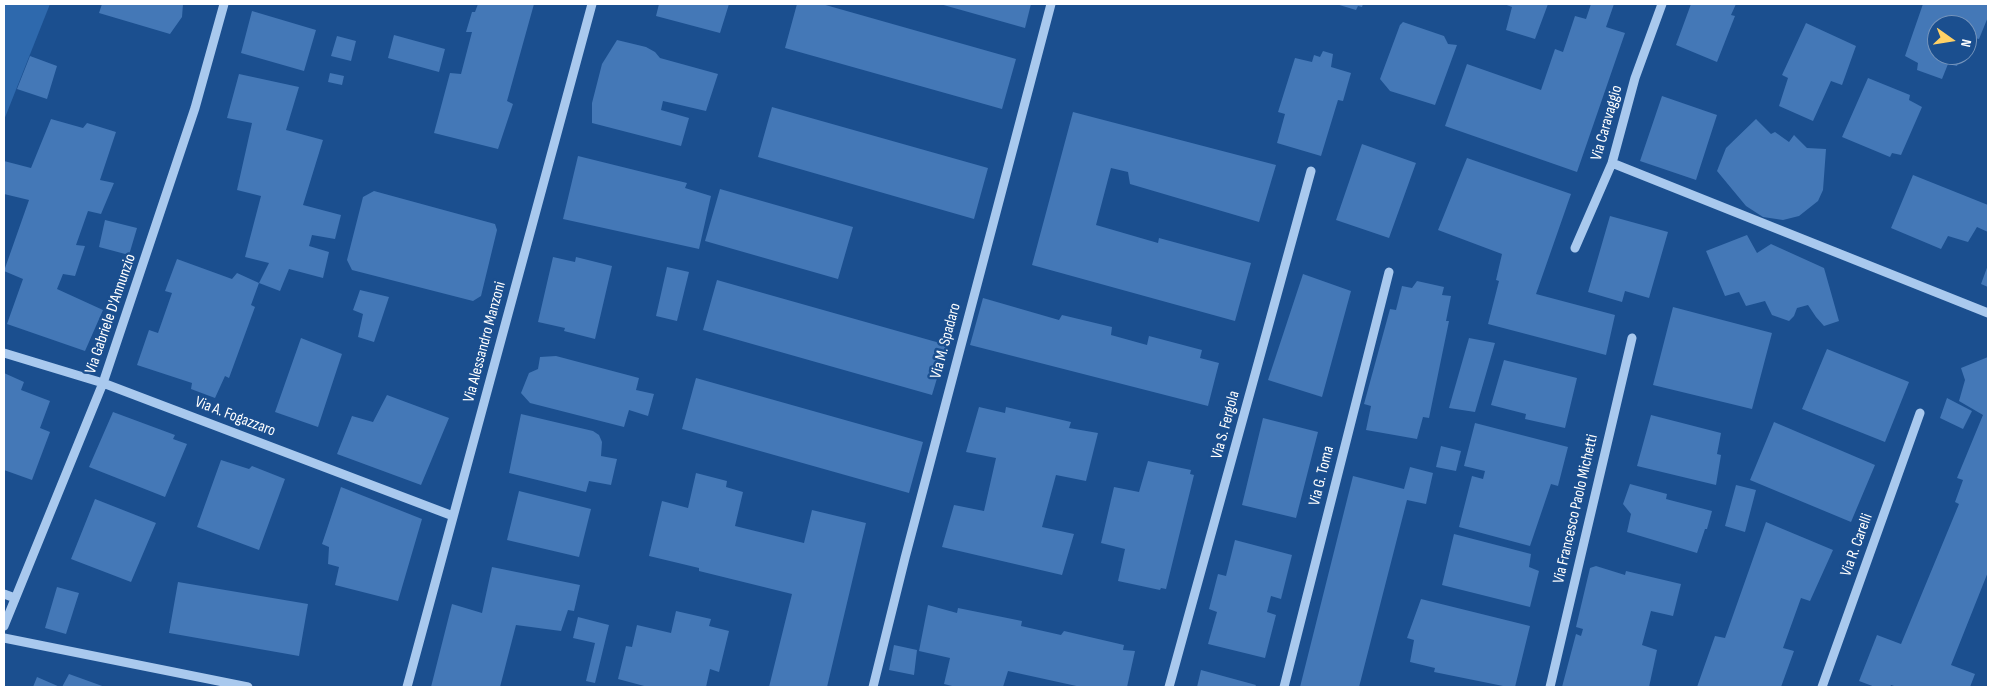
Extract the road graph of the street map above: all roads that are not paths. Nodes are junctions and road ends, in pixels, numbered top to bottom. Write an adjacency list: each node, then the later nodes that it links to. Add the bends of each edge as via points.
1 (224, 4): 12 (street, Via Gabriele D'Annunzio, via 195,108)
2 (592, 4): 14 (street, Via Alessandro Manzoni)
3 (1051, 4): 21 (street, Via M. Spadaro)
4 (1662, 4): 5 (street, Via Caravaggio, via 1636,78)
5 (1612, 163): 7 (street, Via Caravaggio); 9 (street)
6 (1311, 171): 22 (street, Via S. Fergola)
7 (1575, 248)
8 (1388, 272): 23 (street, Via G. Toma)
9 (1988, 313)
10 (1632, 338): 24 (street, Via Francesco Paolo Michetti)
11 (4, 353): 12 (street, Via A. Fogazzaro)
12 (103, 383): 14 (street, Via A. Fogazzaro); 16 (street, Via Gabriele D'Annunzio)
13 (1920, 413): 25 (street, Via R. Carelli)
14 (453, 516): 20 (street, Via Alessandro Manzoni)
15 (4, 594): 16 (street)
16 (15, 598): 17 (street, Via Gabriele D'Annunzio)
17 (4, 626)
18 (4, 638): 19 (street)
19 (248, 687)
20 (407, 687)
21 (874, 687)
22 (1169, 687)
23 (1284, 687)
24 (1550, 687)
25 (1822, 687)

